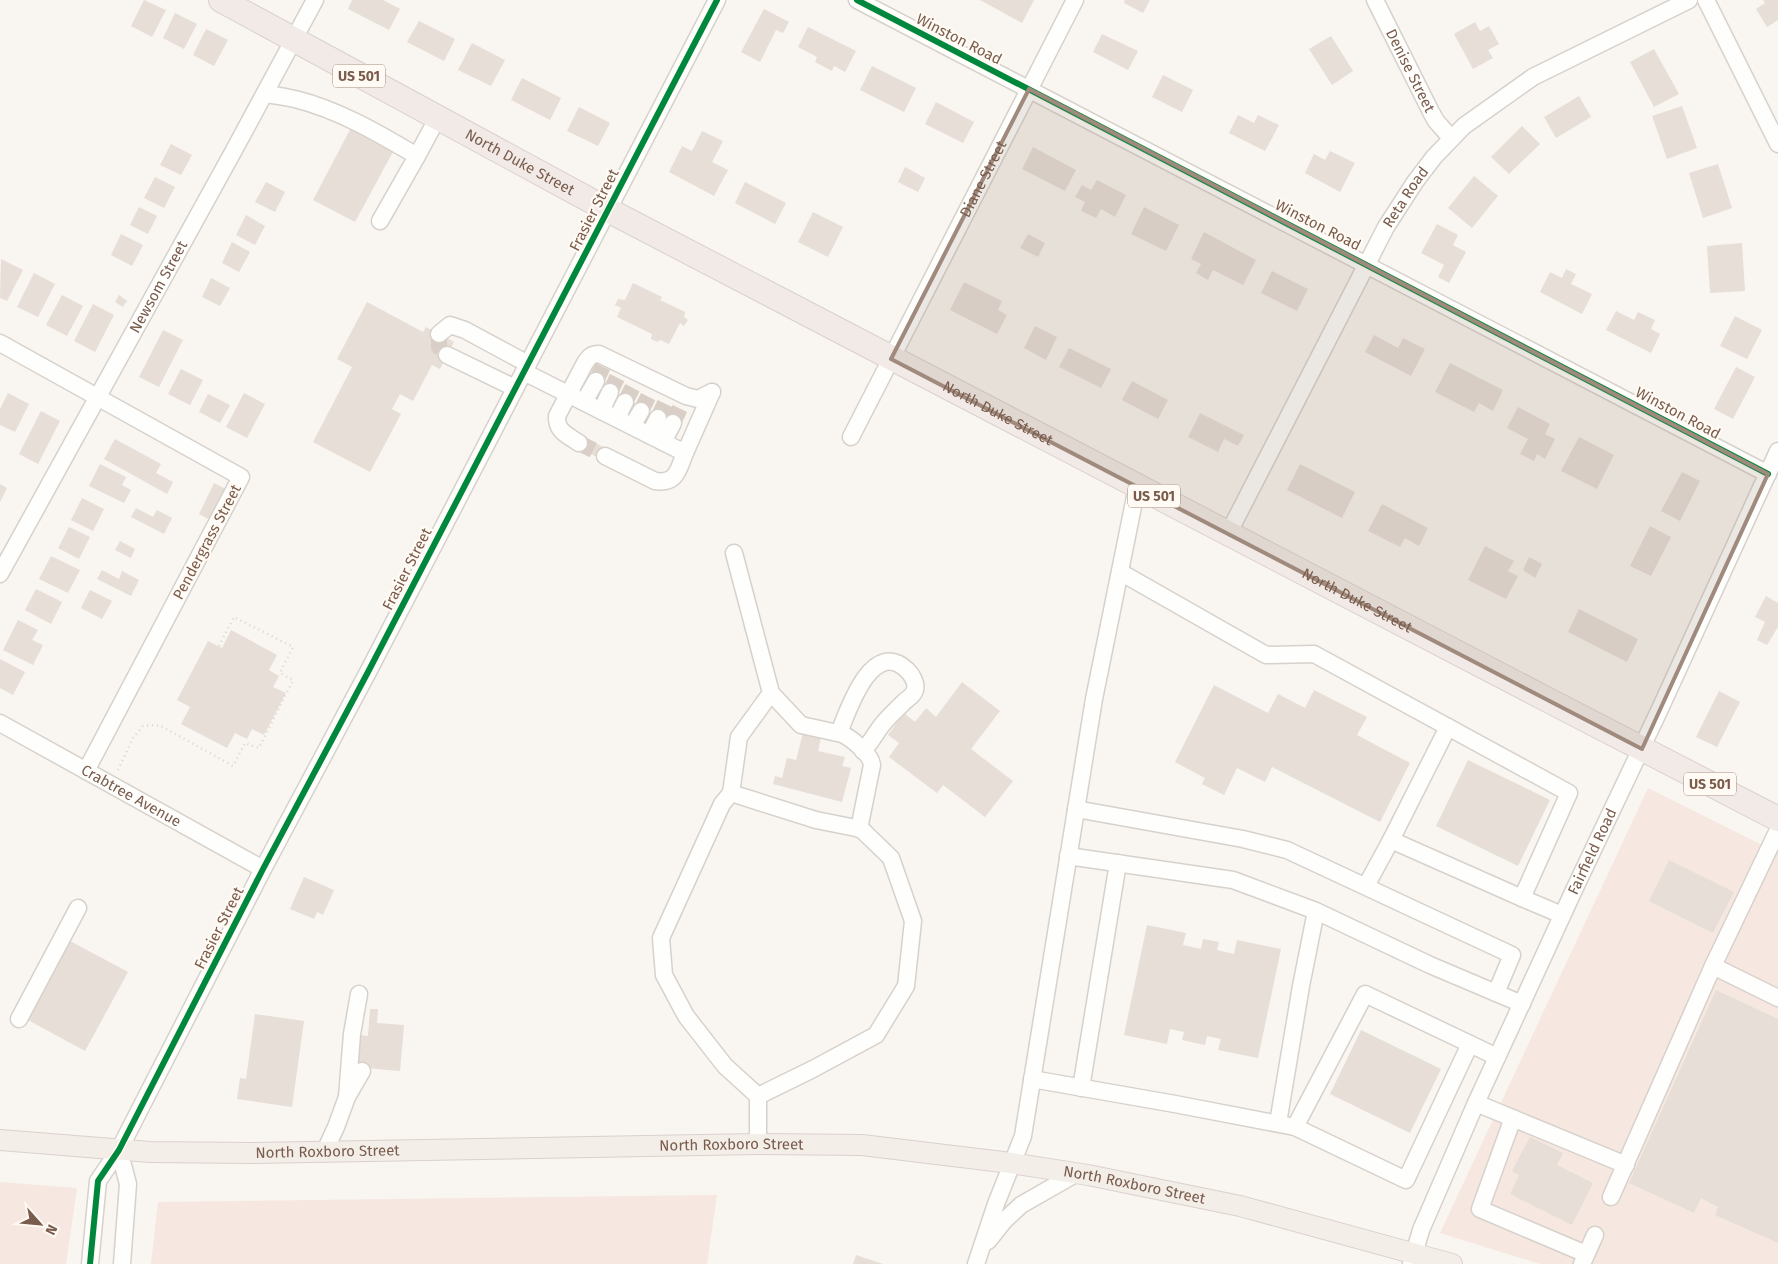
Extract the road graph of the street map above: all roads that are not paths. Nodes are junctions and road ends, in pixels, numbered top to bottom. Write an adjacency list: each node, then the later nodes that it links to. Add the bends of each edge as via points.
1 (221, 0): 9 (highway, North Duke Street / US 501)
2 (315, 0): 9 (street, Newsom Street)
3 (717, 0): 16 (street, Frasier Street)
4 (857, 0): 10 (street, Winston Road)
5 (1075, 0): 10 (street, Diane Street)
6 (1375, 0): 13 (street, Denise Street, via 1431,112)
7 (1689, 0): 13 (street, Reta Road, via 1533,77)
8 (1706, 0): 14 (street)
9 (293, 40): 11 (street, Newsom Street); 12 (highway, North Duke Street / US 501)
10 (1029, 89): 18 (street, Winston Road); 22 (street, Diane Street)
11 (265, 94): 15 (street, via 295,99 333,112); 28 (street, Newsom Street)
12 (437, 119): 15 (street); 16 (highway, North Duke Street / US 501)
13 (1451, 138): 18 (street, Reta Road, via 1415,182)
14 (1778, 144)
15 (417, 156): 17 (street)
16 (608, 210): 22 (highway, North Duke Street / US 501); 23 (street, Frasier Street)
17 (380, 221)
18 (1366, 264): 42 (street, Winston Road); 44 (street, Reta Road)
19 (439, 334): 23 (street, via 450,325 465,330)
20 (0, 343): 28 (street, Pendergrass Street)
21 (447, 355): 25 (street)
22 (891, 359): 36 (street, Diane Street); 43 (highway, North Duke Street / US 501)
23 (526, 368): 25 (street, Frasier Street); 27 (street)
24 (596, 381): 29 (street)
25 (515, 388): 63 (street, Frasier Street)
26 (610, 392): 31 (street)
27 (568, 394): 29 (street); 38 (street, via 557,422 560,431); 40 (street, via 589,356 599,354 606,361 676,396 698,399 712,392)
28 (98, 397): 47 (street, Newsom Street); 54 (street, Pendergrass Street, via 241,477)
29 (584, 402): 31 (street)
30 (625, 402): 33 (street)
31 (601, 410): 33 (street)
32 (641, 411): 35 (street)
33 (617, 418): 35 (street)
34 (665, 420): 37 (street)
35 (632, 426): 37 (street)
36 (851, 437)
37 (656, 438): 40 (street)
38 (579, 442)
39 (1778, 451): 42 (street, Fairfield Road)
40 (685, 453): 41 (street, via 672,479 662,482)
41 (605, 456)
42 (1768, 474): 52 (street, Fairfield Road)
43 (1137, 487): 44 (highway, North Duke Street / US 501); 46 (street)
44 (1228, 534): 52 (highway, North Duke Street / US 501)
45 (734, 553): 48 (street)
46 (1120, 572): 50 (street, via 1266,655 1314,654); 56 (street)
47 (0, 574)
48 (771, 693): 51 (street, via 801,725); 55 (street, via 739,737)
49 (0, 723): 54 (street, Crabtree Avenue)
50 (1448, 727): 60 (street); 65 (street, via 1569,793)
51 (839, 732): 53 (street); 53 (street, via 851,702 873,668 890,661 903,666 915,683 915,691)
52 (1642, 749): 57 (highway, North Duke Street / US 501); 68 (street, Fairfield Road)
53 (863, 751): 58 (street, via 872,764)
54 (89, 764): 63 (street, Crabtree Avenue)
55 (732, 793): 58 (street, via 816,820); 80 (street, via 722,804 661,938 664,975 686,1016 725,1066)
56 (1076, 809): 61 (street); 64 (street, via 1287,850)
57 (1778, 819)
58 (858, 829): 80 (street, via 891,858 913,921 906,986 876,1035)
59 (1778, 830): 69 (street)
60 (1391, 840): 64 (street); 65 (street)
61 (1068, 856): 62 (street); 78 (street)
62 (1118, 863): 67 (street, via 1233,880); 79 (street)
63 (263, 869): 88 (street, Frasier Street)
64 (1366, 886): 70 (street, via 1512,955)
65 (1522, 898): 68 (street)
66 (78, 908): 74 (street)
67 (1316, 911): 70 (street); 84 (street)
68 (1562, 915): 73 (street, Fairfield Road)
69 (1713, 966): 72 (street); 91 (street)
70 (1496, 993): 73 (street)
71 (359, 994): 81 (street)
72 (1778, 998)
73 (1522, 1004): 76 (street, Fairfield Road)
74 (19, 1019)
75 (1470, 1044): 76 (street); 85 (street, via 1365,994); 85 (street, via 1406,1180)
76 (1497, 1058): 82 (street, Fairfield Road)
77 (362, 1071): 81 (street)
78 (1032, 1079): 79 (street); 90 (street, via 1023,1136)
79 (1081, 1088): 84 (street)
80 (758, 1096): 87 (street)
81 (347, 1097): 89 (street)
82 (1476, 1103): 83 (street); 96 (street, Fairfield Road, via 1421,1230)
83 (1513, 1118): 91 (street); 97 (street, via 1480,1209)
84 (1278, 1124): 85 (street)
85 (1295, 1127)
86 (0, 1140): 88 (main road, North Roxboro Street)
87 (758, 1144): 89 (main road, North Roxboro Street); 90 (main road, North Roxboro Street, via 862,1145)
88 (119, 1150): 89 (main road, North Roxboro Street); 98 (street, Frasier Street, via 98,1181); 99 (street, via 128,1184)
89 (324, 1153)
90 (1011, 1163): 92 (main road, North Roxboro Street); 95 (street)
91 (1626, 1165): 93 (street)
92 (1078, 1173): 95 (street, via 1021,1205 1004,1221); 96 (main road, North Roxboro Street, via 1240,1206)
93 (1612, 1197)
94 (1595, 1234): 97 (street)
95 (979, 1257)
96 (1413, 1259): 100 (main road, North Roxboro Street)
97 (1584, 1259)
98 (90, 1264)
99 (122, 1264)
100 (1452, 1264)

